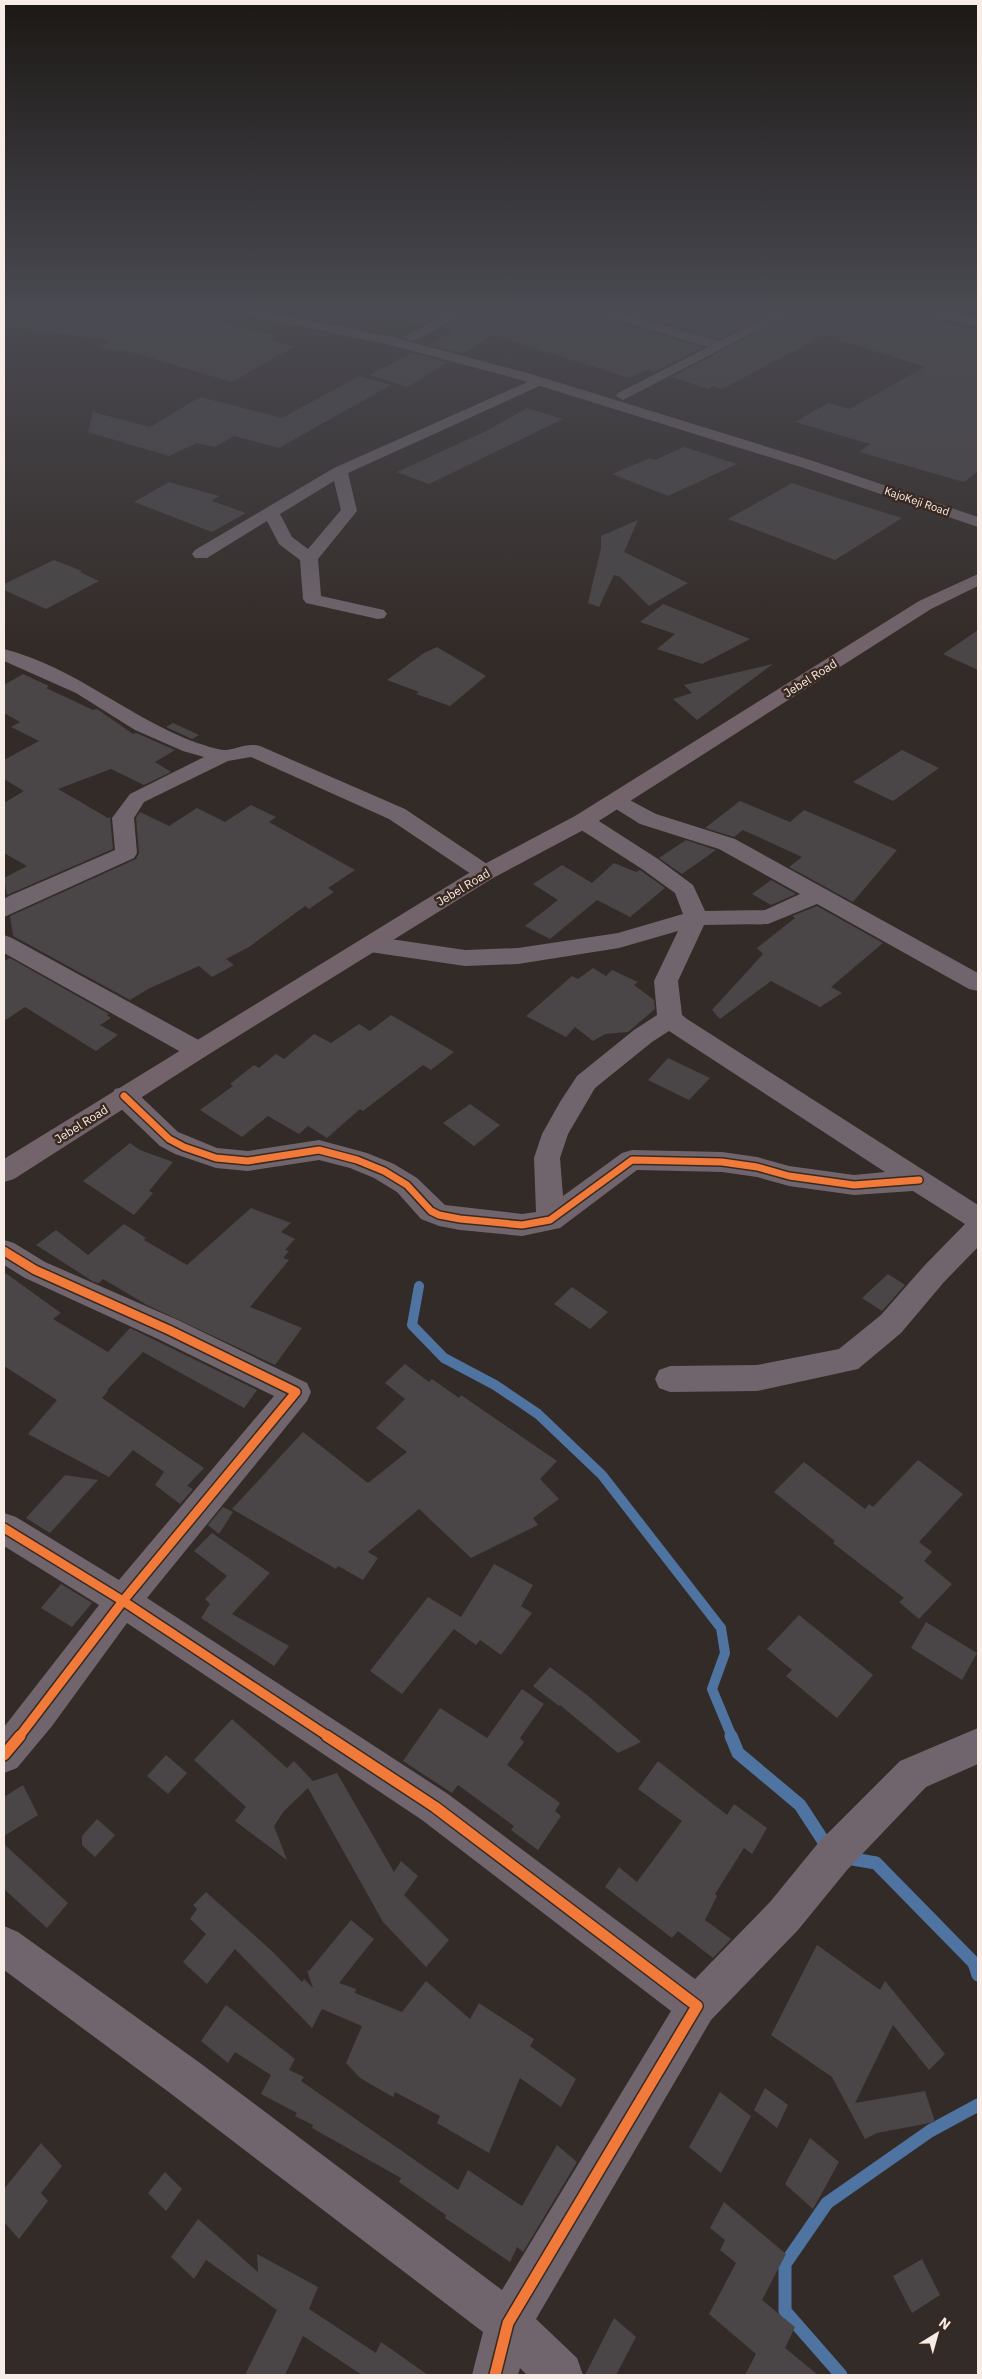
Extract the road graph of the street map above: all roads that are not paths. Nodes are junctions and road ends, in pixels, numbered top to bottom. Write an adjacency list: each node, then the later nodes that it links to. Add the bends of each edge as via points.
1 (448, 423): 4 (street)
2 (674, 423): 7 (main road, KajoKeji Road)
3 (709, 423): 5 (main road, KajoKeji Road)
4 (340, 470): 6 (street); 9 (street, via 350,511)
5 (978, 508)
6 (271, 512): 8 (street); 9 (street, via 285,540)
7 (978, 522)
8 (201, 554)
9 (309, 558): 13 (street, via 312,599)
10 (978, 562): 12 (main road, Jebel Road)
11 (978, 578): 12 (main road, Jebel Road)
12 (925, 605): 16 (main road, Jebel Road)
13 (378, 614)
14 (4, 655): 15 (street, via 83,689 142,726 190,747)
15 (222, 756): 18 (street, via 253,750 325,781 397,814); 20 (street, via 137,798 123,818 126,853 17,901)
16 (615, 800): 17 (main road, Jebel Road); 19 (street, via 648,819 727,844)
17 (583, 821): 18 (main road, Jebel Road); 21 (street, via 685,890)
18 (485, 873): 23 (main road, Jebel Road)
19 (817, 895): 21 (street, via 768,917); 24 (street)
20 (4, 910)
21 (696, 918): 23 (street, via 619,940 518,956 465,958); 25 (street, via 666,981)
22 (4, 943): 26 (street)
23 (370, 944): 26 (main road, Jebel Road)
24 (978, 983)
25 (670, 1018): 29 (street); 31 (street, via 586,1082 569,1109 555,1134 547,1158)
26 (197, 1050): 27 (main road, Jebel Road)
27 (124, 1096): 28 (main road, Jebel Road); 31 (street, via 169,1139 216,1158 248,1161 318,1150 384,1171 407,1185 431,1211 439,1215 522,1225)
28 (4, 1172)
29 (919, 1180): 30 (street); 31 (street, via 854,1186 722,1162 632,1160)
30 (978, 1219)
31 (550, 1220)
32 (978, 1229): 34 (street, via 891,1324 847,1360 756,1378)
33 (4, 1250): 36 (street, via 35,1270 296,1392)
34 (670, 1379)
35 (4, 1528): 36 (street)
36 (123, 1601): 38 (street); 40 (street, via 435,1807)
37 (978, 1746): 40 (street, via 913,1774 833,1856 784,1916)
38 (4, 1755)
39 (4, 1946): 41 (street, via 186,2078)
40 (697, 2006): 41 (street)
41 (508, 2323): 42 (street); 43 (street)
42 (495, 2375)
43 (560, 2375)

